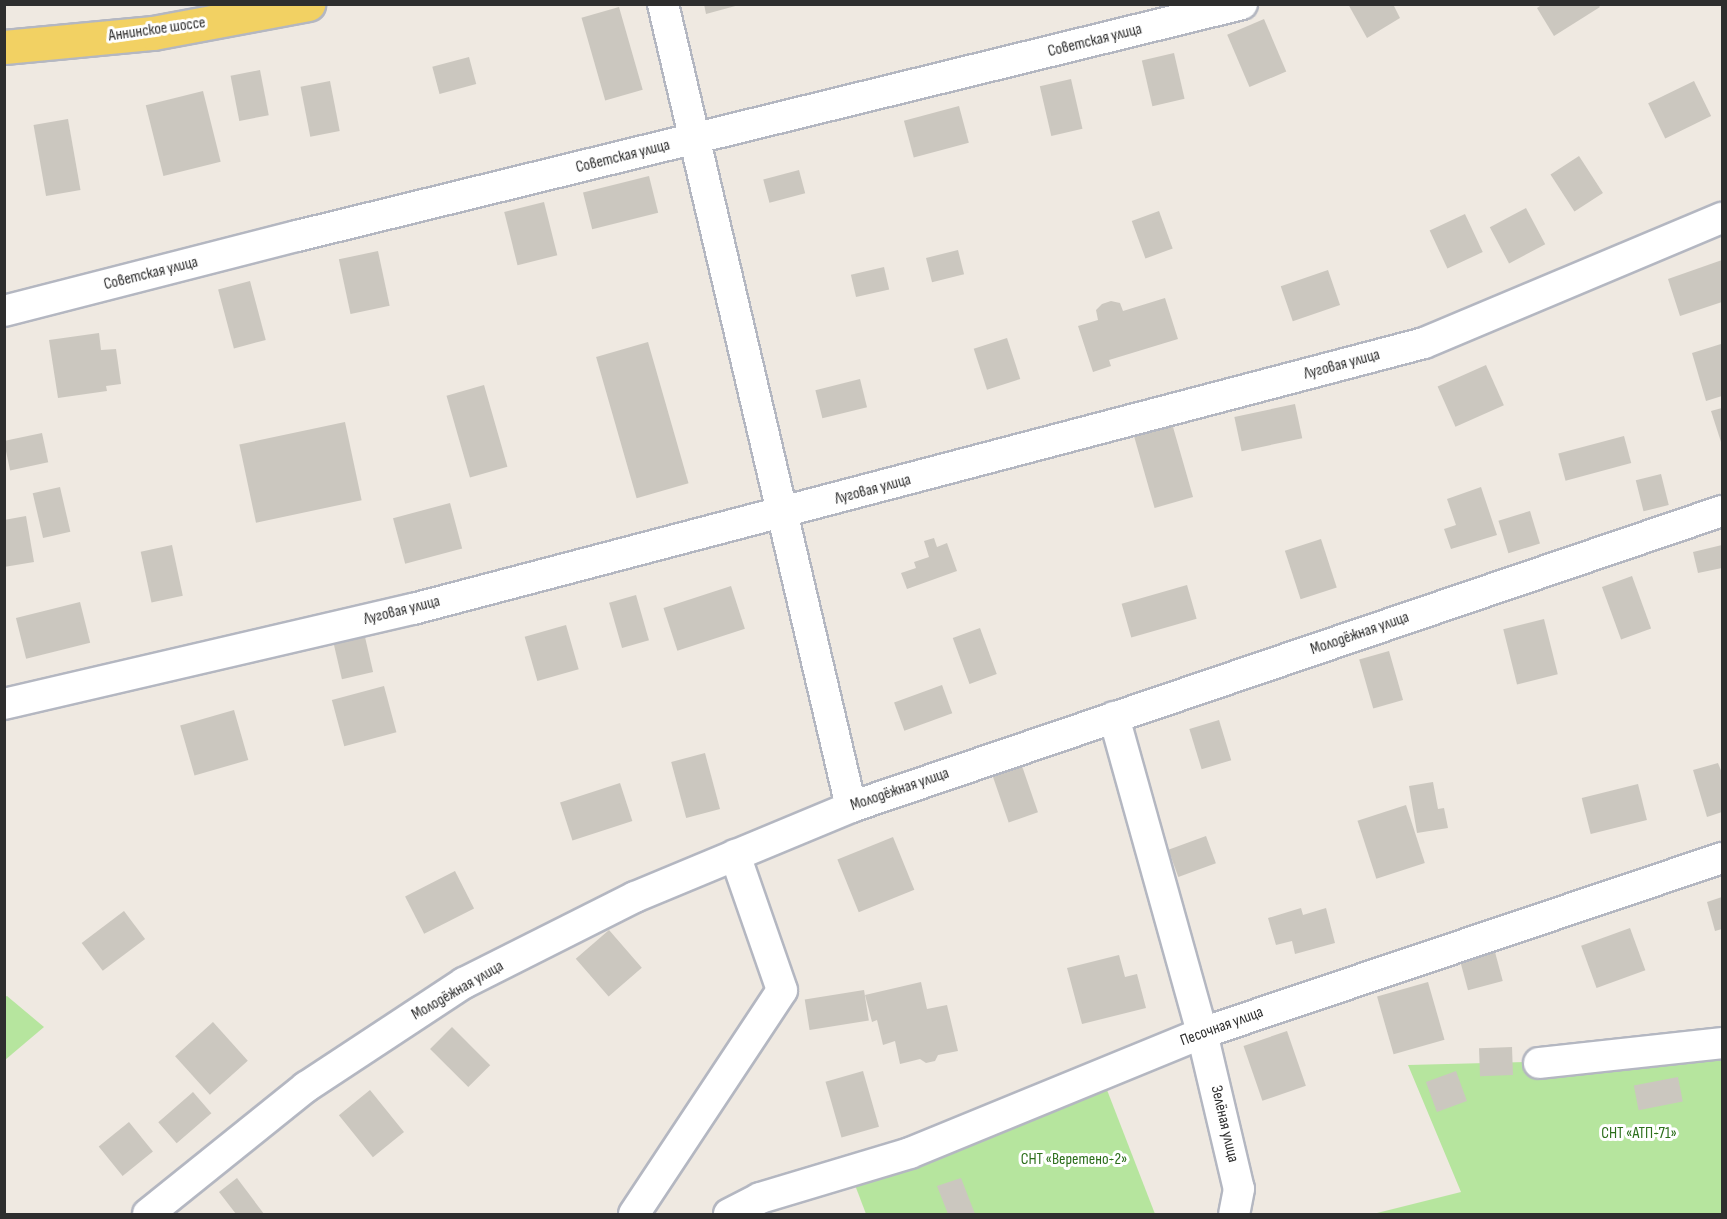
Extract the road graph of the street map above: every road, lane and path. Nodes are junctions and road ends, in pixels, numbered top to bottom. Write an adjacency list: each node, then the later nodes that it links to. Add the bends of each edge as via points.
1 (308, 4): 4 (main road, Аннинское шоссе, via 153,33)
2 (663, 4): 5 (street)
3 (1242, 4): 5 (street, Советская улица)
4 (4, 47)
5 (695, 140): 7 (street, Советская улица); 9 (street)
6 (1722, 218): 9 (street, Луговая улица, via 1424,343)
7 (4, 311)
8 (1722, 511): 11 (street, Молодёжная улица)
9 (782, 514): 10 (street, Луговая улица, via 414,609); 12 (street)
10 (4, 705)
11 (1114, 717): 12 (street, Молодёжная улица); 15 (street, Зелёная улица)
12 (851, 807): 13 (street, Молодёжная улица)
13 (735, 855): 18 (street, Молодёжная улица, via 635,897 464,983 306,1087); 19 (street, via 782,990)
14 (1722, 858): 15 (street, Песочная улица)
15 (1202, 1033): 20 (street, Песочная улица, via 910,1153 760,1198); 21 (street, Зелёная улица, via 1239,1189)
16 (1722, 1043): 17 (street)
17 (1539, 1063)
18 (148, 1215)
19 (634, 1215)
20 (729, 1215)
21 (1234, 1215)

